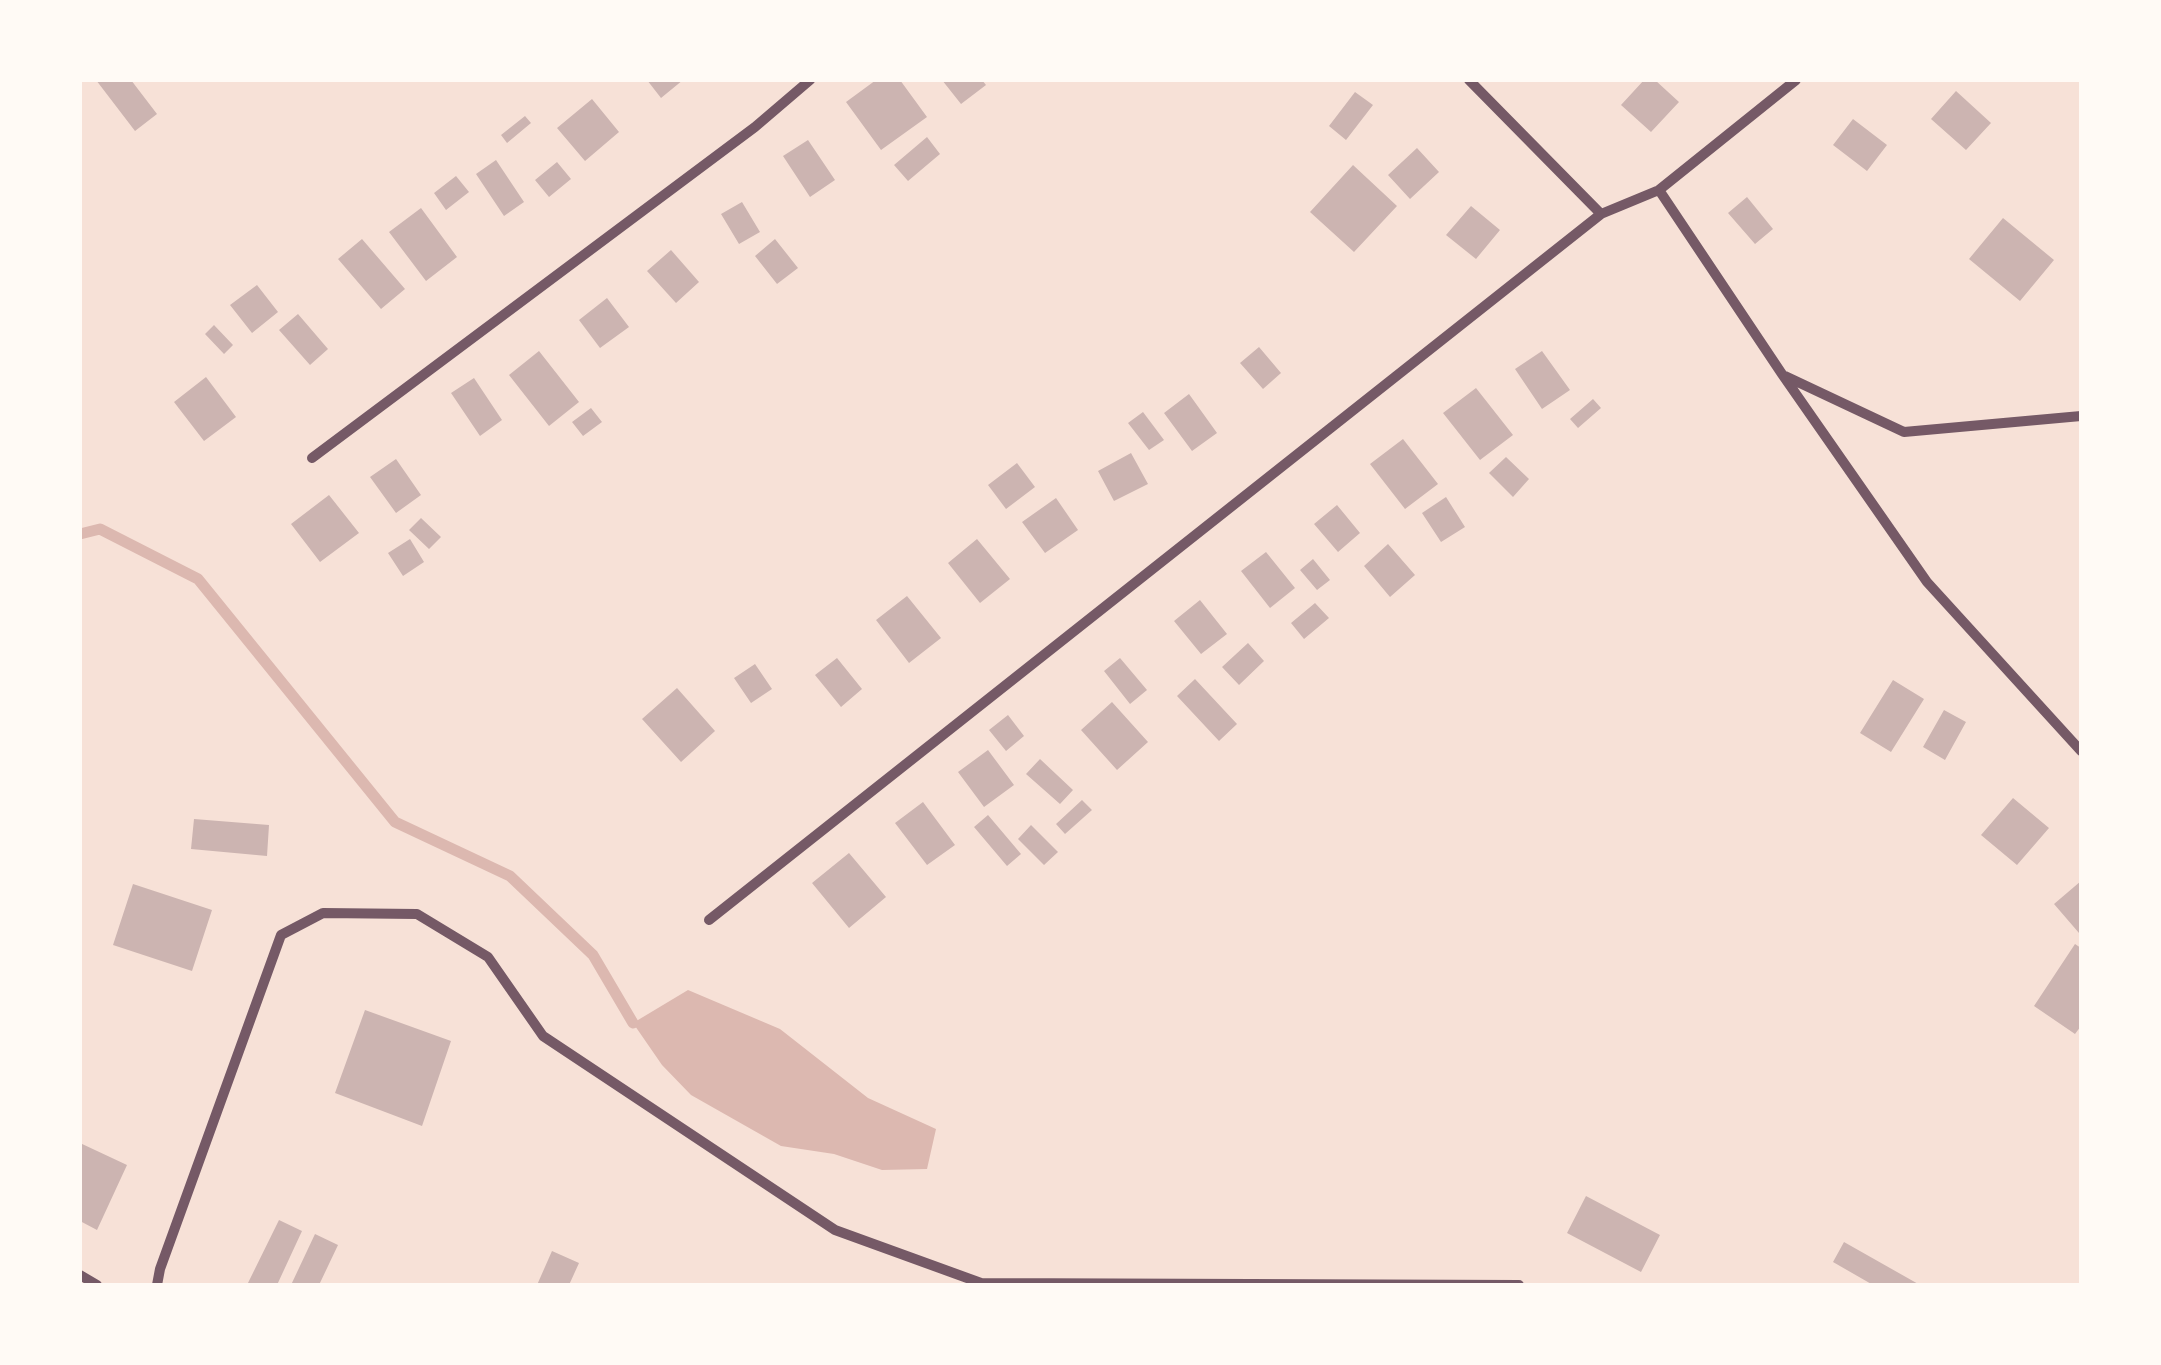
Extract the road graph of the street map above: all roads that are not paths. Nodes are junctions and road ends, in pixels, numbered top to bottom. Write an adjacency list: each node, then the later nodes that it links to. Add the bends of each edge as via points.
1 (810, 80): 8 (street)
2 (1469, 80): 5 (street)
3 (1796, 80): 4 (street)
4 (1659, 190): 5 (street); 6 (street)
5 (1601, 214): 10 (street)
6 (1782, 374): 7 (street, via 1904,432); 9 (street, via 1927,582)
7 (2081, 416)
8 (312, 458)
9 (2081, 751)
10 (709, 920)
11 (80, 1275): 12 (street)
12 (97, 1285)
13 (157, 1285): 14 (street, via 281,935 323,913 417,914 488,957 542,1036 835,1230 981,1283)
14 (1519, 1285)

